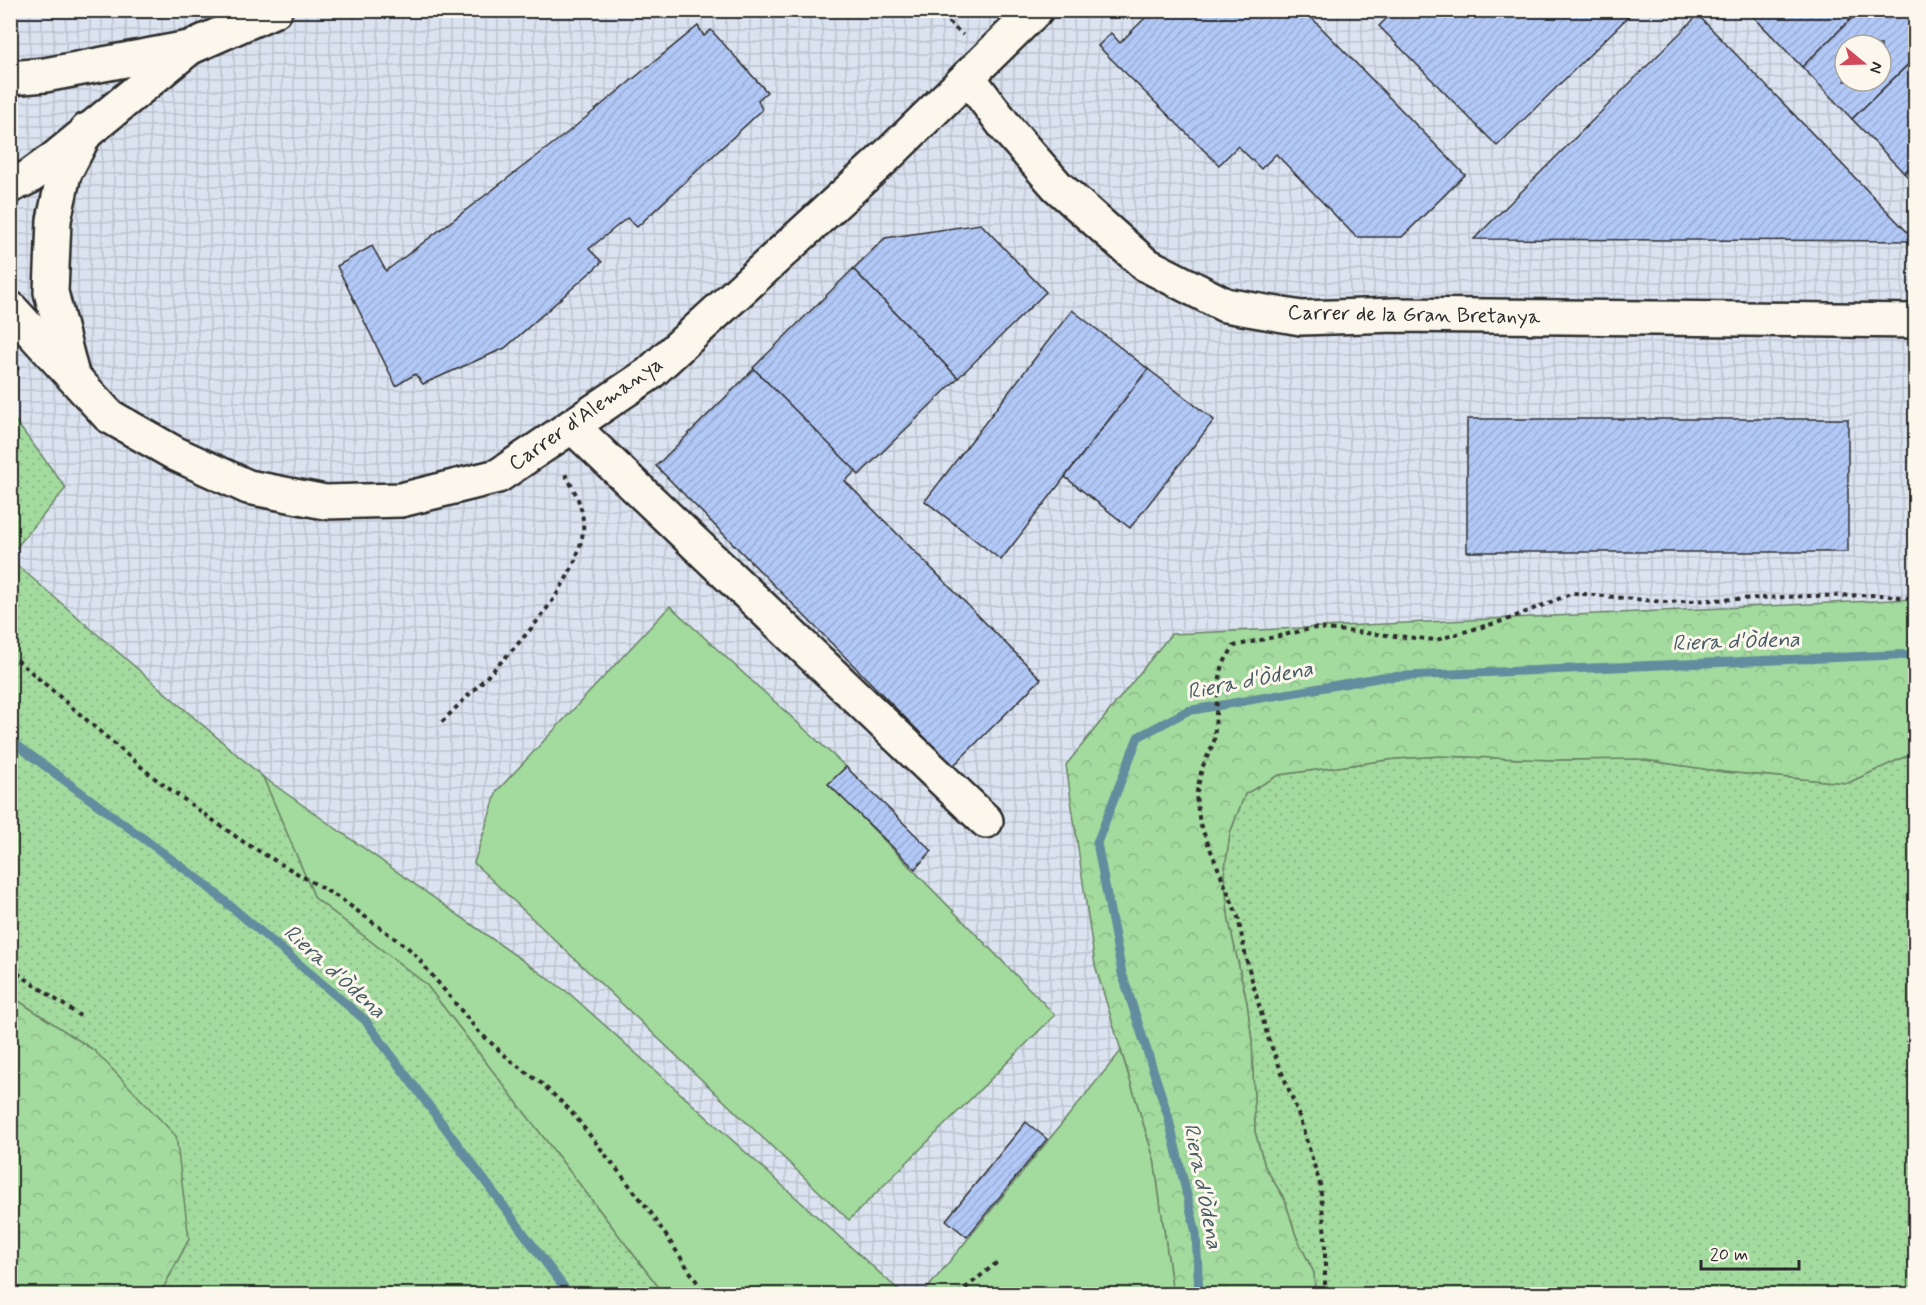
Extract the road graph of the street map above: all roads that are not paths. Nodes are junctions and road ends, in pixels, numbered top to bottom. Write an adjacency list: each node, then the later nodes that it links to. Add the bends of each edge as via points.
1 (275, 10): 3 (street, Carrer d'Alemanya)
2 (1036, 10): 5 (street, Carrer d'Alemanya)
3 (189, 48): 4 (street, Carrer d'Alemanya); 8 (street, Carrer d'Alemanya)
4 (45, 75): 6 (street, Carrer d'Alemanya); 7 (street, Carrer d'Alemanya)
5 (968, 77): 11 (street, Carrer de la Gran Bretanya, via 1057,186 1145,264 1225,305 1301,318 1396,315); 13 (street, Carrer d'Alemanya, via 649,374)
6 (10, 78)
7 (10, 99)
8 (87, 130): 9 (street, Carrer d'Alemanya, via 29,177); 12 (street, Carrer d'Alemanya, via 64,174 54,231 51,292)
9 (10, 186)
10 (10, 308): 12 (street, Carrer d'Alemanya)
11 (1916, 321)
12 (74, 378): 13 (street, Carrer d'Alemanya, via 109,416 176,454 248,486 325,502 401,500 498,476)
13 (559, 435): 14 (street)
14 (986, 821)

